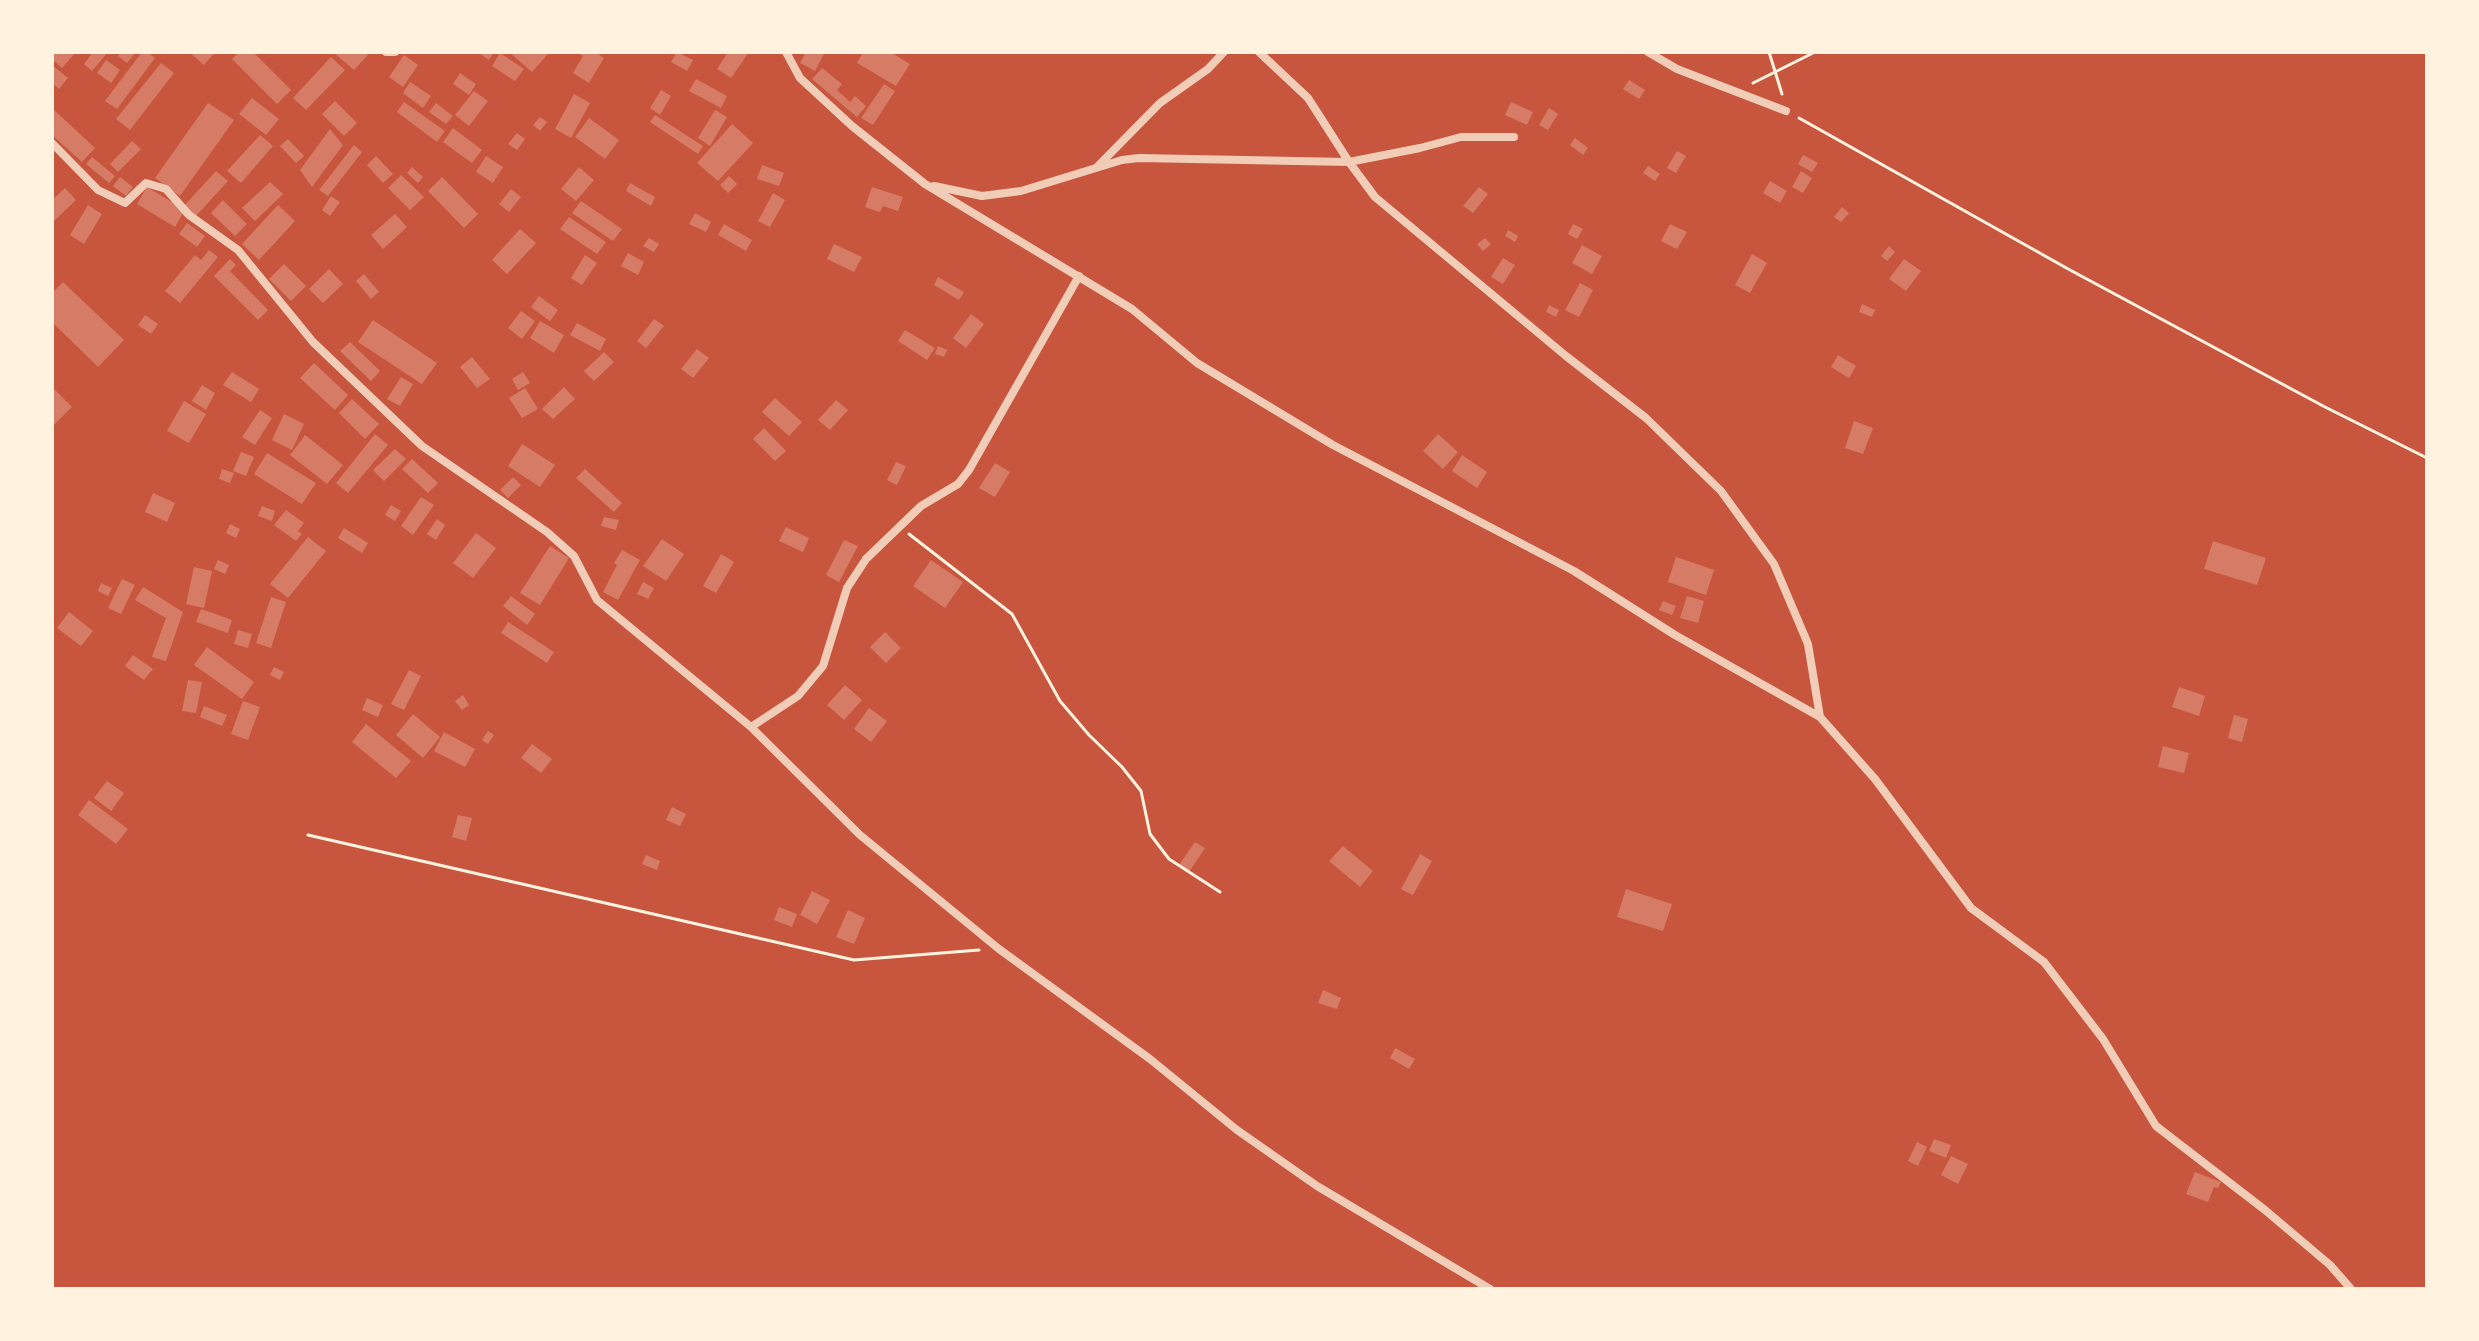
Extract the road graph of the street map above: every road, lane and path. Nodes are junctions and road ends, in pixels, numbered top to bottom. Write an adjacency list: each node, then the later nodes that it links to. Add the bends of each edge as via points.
1 (386, 52): 2 (street)
2 (395, 52)
3 (786, 52): 16 (street, via 800,78)
4 (1224, 52): 15 (street, via 1160,103)
5 (1259, 52): 14 (street, via 1308,98)
6 (1648, 52): 10 (street)
7 (1769, 52): 9 (path)
8 (1815, 52): 9 (path)
9 (1775, 73): 10 (path); 11 (path)
10 (1735, 91): 11 (street)
11 (1786, 111): 18 (path, via 2070,270)
12 (1514, 137): 14 (street, via 1461,137)
13 (52, 143): 21 (street, via 98,190 125,203 146,183 166,189 189,215 238,250 313,342 422,446 547,532 574,556 597,600)
14 (1349, 162): 15 (street, via 1139,158); 20 (street, via 1375,197 1646,418 1721,491 1774,564 1808,644)
15 (1096, 168): 16 (street, via 1021,191 982,196)
16 (925, 184): 17 (street)
17 (1079, 276): 19 (street, via 969,470); 20 (street, via 1132,309 1197,363 1281,415 1574,571)
18 (2427, 458)
19 (899, 527): 21 (street, via 866,559 847,588 823,666 798,696); 23 (path, via 1012,614 1060,701 1141,791 1150,834 1169,859)
20 (1820, 717): 26 (street, via 1875,779 1971,908 2044,962 2103,1039 2156,1126 2265,1210)
21 (751, 727): 24 (street, via 860,835)
22 (308, 835): 24 (path, via 854,960)
23 (1220, 892)
24 (999, 949): 25 (street, via 1317,1186)
25 (1490, 1289)
26 (2351, 1289)

